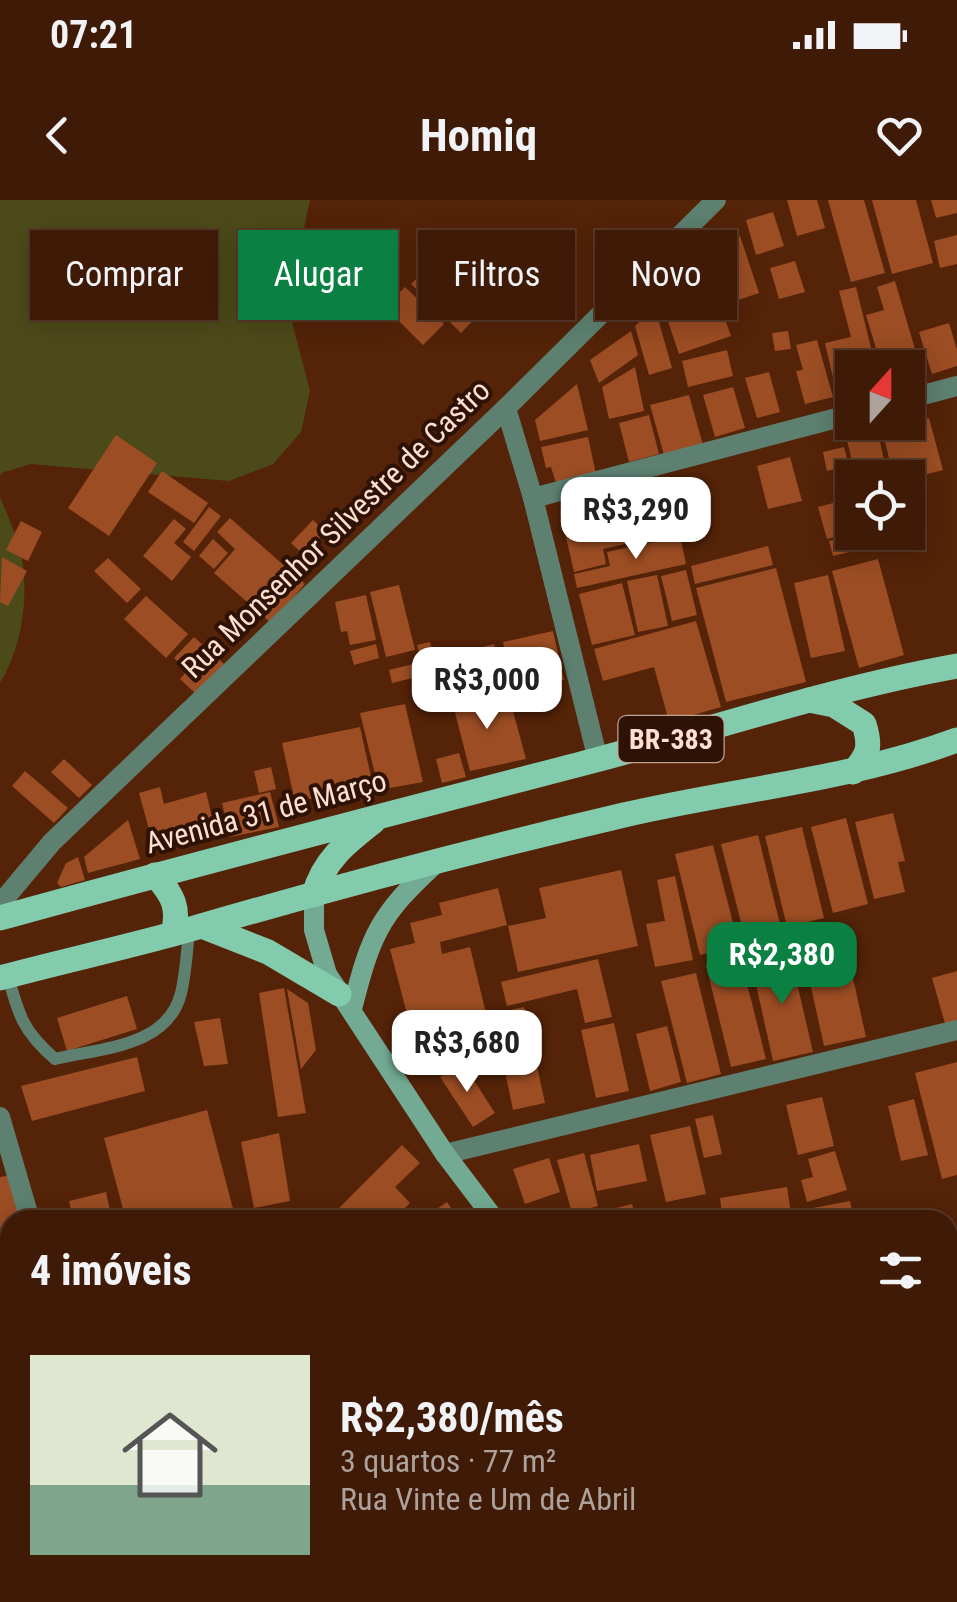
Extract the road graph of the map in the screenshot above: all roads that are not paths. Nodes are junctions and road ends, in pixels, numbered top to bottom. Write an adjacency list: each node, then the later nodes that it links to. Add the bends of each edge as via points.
1 (716, 200): 4 (street, Rua Monsenhor Silvestre de Castro)
2 (957, 386): 3 (street)
3 (925, 395)
4 (506, 408): 6 (street); 16 (street, Rua Monsenhor Silvestre de Castro, via 52,842)
5 (835, 418): 6 (street)
6 (533, 498): 10 (street)
7 (957, 666): 8 (main road, Avenida 31 de Março / BR-383)
8 (808, 699): 10 (main road, Avenida 31 de Março / BR-383); 11 (main road, via 834,705 864,724 870,748)
9 (957, 740): 11 (main road, BR-383)
10 (598, 760): 12 (main road, Avenida 31 de Março / BR-383)
11 (854, 772): 13 (main road, BR-383, via 629,814)
12 (384, 813): 14 (main road, Avenida 31 de Março / BR-383); 15 (main road, via 342,845 320,874)
13 (440, 859): 15 (main road, BR-383); 20 (main road, via 386,913)
14 (155, 875): 17 (main road, Avenida 31 de Março / BR-383); 18 (main road)
15 (314, 895): 18 (main road, BR-383); 20 (main road, via 314,930 326,974)
16 (0, 904)
17 (0, 918)
18 (188, 930): 19 (main road, BR-383); 19 (lane, via 181,996 166,1023 144,1038 56,1059 19,1018); 20 (main road, via 268,952)
19 (4, 977)
20 (346, 1002): 23 (main road)
21 (957, 1030): 23 (street)
22 (0, 1117): 24 (street)
23 (445, 1154): 25 (main road)
24 (27, 1210)
25 (487, 1210)

